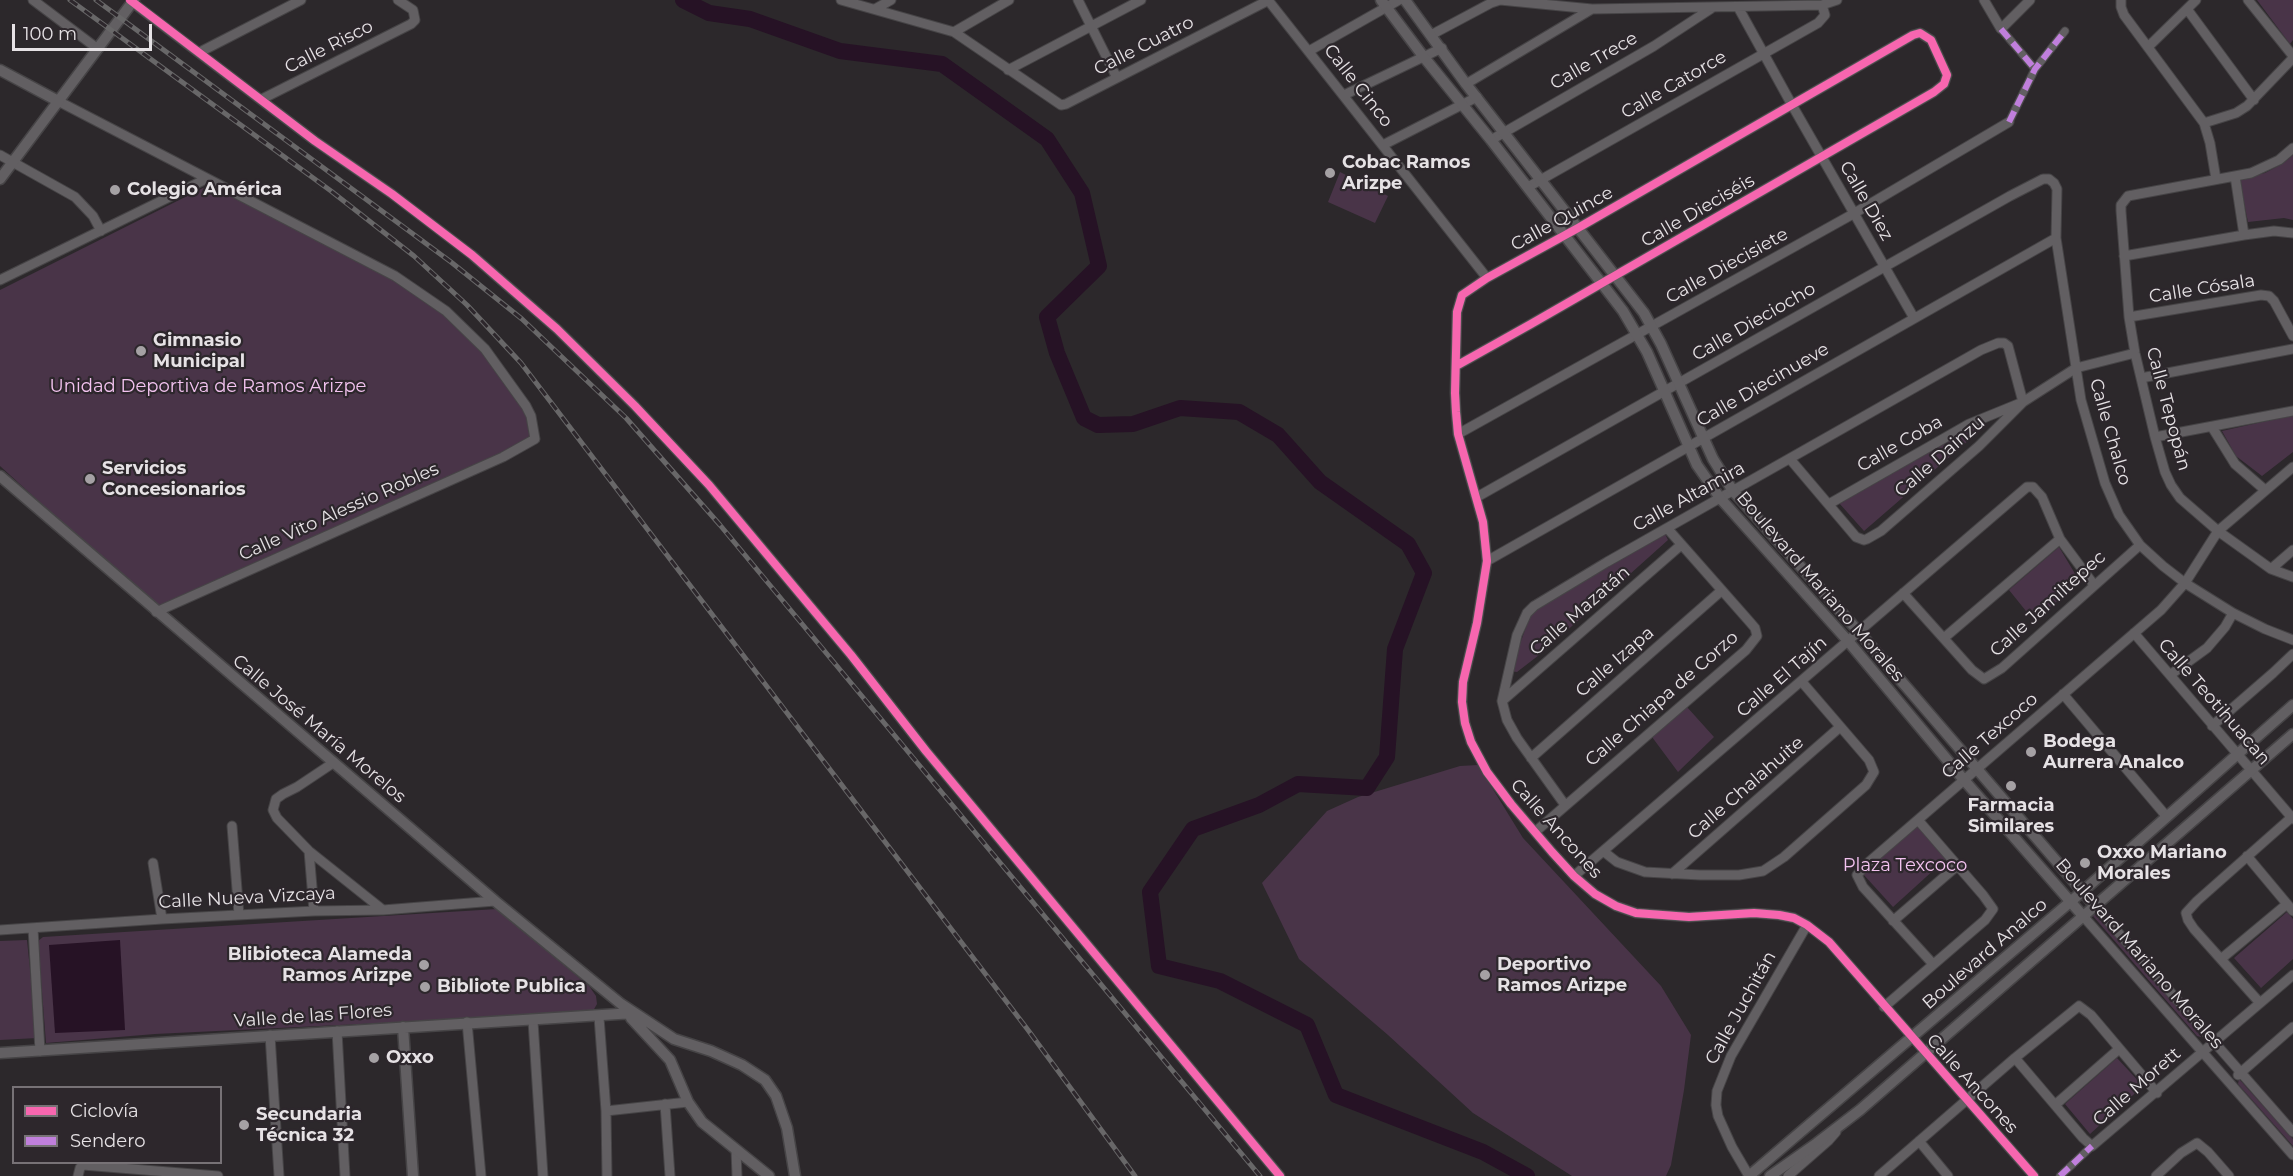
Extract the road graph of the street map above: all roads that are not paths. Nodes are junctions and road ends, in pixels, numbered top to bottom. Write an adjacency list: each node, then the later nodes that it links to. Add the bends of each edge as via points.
1 (33, 0): 33 (street)
2 (301, 0): 35 (street)
3 (398, 0): 47 (street, Calle Risco, via 413,10 415,20 411,24)
4 (841, 0): 23 (street)
5 (891, 0): 23 (street)
6 (1009, 0): 29 (street)
7 (1078, 0): 26 (street)
8 (1141, 0): 26 (street)
9 (1268, 0): 34 (street, Calle Cinco); 43 (street, Calle Cuatro)
10 (1399, 0): 19 (street)
11 (1405, 0): 30 (street, Boulevard Mariano Morales)
12 (1837, 0): 20 (street)
13 (1984, 0): 27 (street)
14 (2030, 0): 27 (street)
15 (2121, 0): 31 (street, via 2124,15)
16 (2196, 0): 25 (street)
17 (2248, 0): 38 (street)
18 (132, 1): 33 (street); 35 (street)
19 (1383, 4): 34 (street); 37 (street, Boulevard Mariano Morales)
20 (1822, 4): 21 (street); 36 (street, Calle Catorce, via 1825,12 1821,20)
21 (1738, 7): 22 (street); 36 (street, Calle Diez)
22 (1712, 8): 24 (street); 54 (street, Calle Trece, via 1654,46)
23 (875, 9): 29 (street)
24 (1592, 9): 30 (street, via 1500,0); 44 (street)
25 (2187, 9): 31 (street); 48 (street)
26 (1092, 26): 41 (street); 43 (street)
27 (2001, 29): 39 (street)
28 (2065, 31): 39 (street)
29 (954, 32): 41 (street)
30 (1431, 35): 32 (street, Boulevard Mariano Morales)
31 (2148, 47): 53 (street)
32 (1442, 48): 37 (street); 44 (street, Boulevard Mariano Morales)
33 (98, 49): 49 (street)
34 (1309, 51): 45 (street, Calle Cinco)
35 (200, 52): 47 (street)
36 (1764, 53): 51 (street, Calle Diez); 66 (street, Calle Catorce)
37 (1423, 56): 45 (street); 50 (street, Boulevard Mariano Morales)
38 (2293, 57): 48 (street)
39 (2035, 69): 52 (street)
40 (0, 70): 49 (street)
41 (1008, 70): 43 (street, Calle Cuatro, via 1057,103 1066,104)
42 (1947, 75): 51 (street, Calle Quince, via 1931,40 1920,33); 59 (street, Calle Dieciséis, via 1944,84 1934,92)
43 (1117, 78)
44 (1466, 84): 46 (street, Boulevard Mariano Morales)
45 (1344, 95): 56 (street, Calle Cinco)
46 (1477, 97): 50 (street); 54 (street, Boulevard Mariano Morales)
47 (262, 99): 218 (street, via 472,255 557,329 635,406 709,485)
48 (2254, 100): 53 (street, via 2236,113)
49 (58, 101): 60 (street); 63 (street)
50 (1462, 104): 55 (street, Boulevard Mariano Morales); 56 (street)
51 (1792, 105): 59 (street, Calle Diez); 69 (street, Calle Quince)
52 (2009, 122): 68 (street, Calle Diecisiete)
53 (2204, 123): 65 (street)
54 (1505, 131): 55 (street, Calle Trece); 66 (street, Boulevard Mariano Morales)
55 (1491, 140): 67 (street, Boulevard Mariano Morales)
56 (1383, 145): 78 (street, Calle Cinco)
57 (2293, 148): 61 (street, via 2266,167)
58 (0, 155): 60 (street)
59 (1821, 158): 68 (street, Calle Diez); 77 (street, Calle Dieciséis)
60 (13, 162): 62 (street); 70 (street, via 75,197 89,210)
61 (2235, 176): 65 (street); 72 (street)
62 (0, 179)
63 (206, 179): 70 (street); 121 (street, Calle Vito Alessio Robles, via 395,276 446,311 485,349 526,406 535,439 503,457)
64 (2049, 179): 74 (street, Calle Chalco, via 2056,189); 76 (street, Calle Dieciocho, via 2018,191)
65 (2216, 179): 75 (street, Calle Tepopán, via 2128,196 2121,205)
66 (1540, 180): 67 (street, Calle Catorce); 69 (street, Boulevard Mariano Morales)
67 (1528, 187): 73 (street, Boulevard Mariano Morales)
68 (1853, 214): 76 (street, Calle Diez); 83 (street, Calle Diecisiete)
69 (1578, 228): 73 (street, Calle Quince); 77 (street, Boulevard Mariano Morales)
70 (101, 231): 79 (street)
71 (2293, 233): 72 (street)
72 (2244, 235): 75 (street)
73 (1564, 236): 78 (street, Calle Quince); 80 (street, Boulevard Mariano Morales)
74 (2056, 238): 82 (street, Calle Diecinueve); 89 (street, Calle Chalco)
75 (2124, 256): 81 (street, Calle Tepopán)
76 (1885, 267): 82 (street, Calle Diez); 91 (street, Calle Dieciocho)
77 (1616, 275): 80 (street, Calle Dieciséis); 83 (street, Boulevard Mariano Morales)
78 (1487, 278): 88 (street, Calle Quince, via 1468,289 1459,300)
79 (0, 280)
80 (1602, 284): 84 (street, Boulevard Mariano Morales); 88 (street, Calle Dieciséis)
81 (2129, 317): 85 (street, Calle Cósala, via 2261,295 2274,302); 87 (street, Calle Tepopán)
82 (1914, 318): 98 (street, Calle Diecinueve)
83 (1653, 327): 84 (street, Calle Diecisiete); 91 (street, Boulevard Mariano Morales)
84 (1638, 335): 92 (street, Boulevard Mariano Morales); 96 (street, Calle Diecisiete)
85 (2293, 336)
86 (2293, 349): 90 (street)
87 (2135, 353): 89 (street, Calle Dainzu); 90 (street, Calle Tepopán)
88 (1456, 366): 96 (street, Calle Quince)
89 (2076, 368): 93 (street, Calle Dainzu); 112 (street, Calle Chalco, via 2105,483)
90 (2141, 378): 97 (street, Calle Tepopán)
91 (1678, 384): 92 (street, Calle Dieciocho); 98 (street, Boulevard Mariano Morales)
92 (1665, 391): 99 (street, Boulevard Mariano Morales); 105 (street, Calle Dieciocho)
93 (2023, 402): 100 (street, Calle Altamira, via 2011,352 2004,343 1998,343); 107 (street, Calle Coba, via 1969,423); 107 (street, Calle Dainzu, via 1979,446 1873,537 1856,537)
94 (2293, 411): 95 (street)
95 (2212, 427): 97 (street); 103 (street, via 2235,464)
96 (1458, 434): 105 (street, Calle Quince)
97 (2155, 437): 109 (street, Calle Tepopán, via 2171,485)
98 (1703, 439): 99 (street, Calle Diecinueve); 104 (street, Boulevard Mariano Morales)
99 (1689, 447): 106 (street, Boulevard Mariano Morales); 114 (street, Calle Diecinueve)
100 (1790, 459): 104 (street, Calle Altamira); 107 (street, Calle Dainzu)
101 (2293, 467): 103 (street, Calle Texcoco)
102 (0, 476): 121 (street, Calle José María Morelos)
103 (2265, 490): 109 (street, Calle Texcoco)
104 (1733, 491): 106 (street, Calle Altamira); 123 (street, Boulevard Mariano Morales)
105 (1477, 497): 114 (street, Calle Quince)
106 (1720, 498): 108 (street, Calle Altamira); 127 (street, Boulevard Mariano Morales)
107 (1828, 504)
108 (1666, 528): 111 (street, Calle Chiapa de Corzo); 132 (street, Calle Altamira, via 1527,613 1517,635)
109 (2218, 531): 115 (street, Calle Tepopán); 117 (street, Calle Texcoco)
110 (2060, 539): 118 (street, Calle El Tajín); 120 (street, Calle El Tajín, via 2042,497 2033,487 2027,488); 125 (street)
111 (1681, 545): 119 (street, Calle Chiapa de Corzo); 132 (street, Calle Mazatán)
112 (2139, 545): 117 (street, Calle Chalco); 118 (street, Calle Jamiltepec)
113 (2293, 550): 115 (street)
114 (1487, 561): 148 (street, Calle Ancones, via 1463,682 1465,723 1487,772)
115 (2271, 569): 116 (street, Calle Tepopán)
116 (2293, 577)
117 (2185, 583): 122 (street, Calle Chalco); 124 (street, Calle Texcoco)
118 (2094, 585): 125 (street, Calle Jamiltepec, via 2002,668 1984,679)
119 (1721, 591): 138 (street, Calle Izapa); 143 (street, Calle Chiapa de Corzo, via 1755,628 1757,636 1752,643)
120 (1904, 593): 123 (street, Calle El Tajín); 125 (street, Calle Jamiltepec)
121 (156, 612): 139 (street, Calle José María Morelos)
122 (2233, 613): 126 (street, Calle Chalco); 129 (street, via 2207,648)
123 (1859, 632): 127 (street, Calle El Tajín); 140 (street, Boulevard Mariano Morales)
124 (2134, 633): 129 (street, Calle Teotihuacan); 131 (street, Calle Texcoco)
125 (1944, 638)
126 (2293, 640)
127 (1848, 641): 130 (street, Calle El Tajín); 142 (street, Boulevard Mariano Morales)
128 (2293, 654): 134 (street)
129 (2170, 675): 134 (street, Calle Teotihuacan)
130 (1802, 682): 135 (street); 150 (street, Calle El Tajín)
131 (2063, 694): 140 (street, Calle Texcoco); 144 (street)
132 (1502, 701): 138 (street, via 1507,720)
133 (2293, 705): 137 (street, Boulevard Analco)
134 (2212, 726): 137 (street, Calle Teotihuacan)
135 (1840, 727): 154 (street, Calle Chalahuite); 154 (street, via 1869,760 1874,772 1866,785 1838,810 1763,871 1739,875)
136 (2293, 734): 141 (street, Boulevard Analco)
137 (2237, 754): 141 (street, Calle Teotihuacan); 144 (street, Boulevard Analco)
138 (1531, 758): 143 (street)
139 (333, 763): 149 (street, via 276,799 273,810 277,818); 157 (street, Calle José María Morelos)
140 (1977, 769): 142 (street, Calle Texcoco); 156 (street, Boulevard Mariano Morales)
141 (2251, 770): 145 (street, Calle Teotihuacan); 159 (street, Boulevard Analco)
142 (1965, 780): 146 (street, Calle Texcoco); 158 (street, Boulevard Mariano Morales)
143 (1565, 805): 148 (street, Calle Chiapa de Corzo)
144 (2167, 817): 156 (street, Boulevard Analco)
145 (2293, 817): 151 (street)
146 (1918, 820): 153 (street); 166 (street, Calle Texcoco, via 1857,875)
147 (232, 826): 163 (street)
148 (1534, 832): 155 (street, Calle Ancones)
149 (309, 851): 161 (street); 162 (street)
150 (1603, 851): 154 (street, via 1631,868); 155 (street, Calle El Tajín)
151 (2247, 856): 160 (street); 170 (street, via 2186,913)
152 (153, 863): 165 (street)
153 (1958, 865): 166 (street); 171 (street, via 1993,909)
154 (1672, 874)
155 (1574, 876): 167 (street, Calle Ancones, via 1595,894 1636,913 1689,917 1754,913 1794,918)
156 (2083, 891): 158 (street, Boulevard Analco); 159 (street, Boulevard Mariano Morales)
157 (495, 901): 162 (street, Calle Nueva Vizcaya); 175 (street, Calle José María Morelos)
158 (2071, 902): 164 (street, Boulevard Mariano Morales); 183 (street, Boulevard Analco)
159 (2095, 906): 164 (street, Boulevard Analco); 184 (street, Boulevard Mariano Morales)
160 (2290, 907): 170 (street)
161 (314, 910): 162 (street, Calle Nueva Vizcaya); 163 (street, Calle Nueva Vizcaya)
162 (383, 910)
163 (239, 915): 165 (street, Calle Nueva Vizcaya)
164 (2084, 916): 187 (street, Boulevard Mariano Morales); 189 (street, Boulevard Analco)
165 (162, 919): 168 (street, Calle Nueva Vizcaya)
166 (1893, 921): 171 (street, Calle Texcoco)
167 (1807, 925): 174 (street, Calle Ancones, via 1829,942); 219 (street, Calle Juchitán, via 1731,1056 1717,1091 1719,1116)
168 (33, 928): 169 (street, Calle Nueva Vizcaya); 186 (street)
169 (0, 930)
170 (2221, 959): 173 (street)
171 (1933, 964): 174 (street)
172 (2293, 975): 173 (street, Calle Morett)
173 (2260, 1003): 184 (street, Calle Morett)
174 (1884, 1007): 183 (street, Calle Ancones)
175 (631, 1014): 176 (street, Valle de las Flores); 195 (street, Calle José María Morelos, via 670,1059); 217 (street, Calle José María Morelos, via 674,1039 721,1055 765,1080 776,1096 787,1128)
176 (599, 1017): 177 (street, Valle de las Flores); 198 (street)
177 (533, 1021): 178 (street, Valle de las Flores); 212 (street)
178 (467, 1023): 180 (street, Valle de las Flores); 211 (street)
179 (2293, 1027): 191 (street)
180 (403, 1028): 181 (street, Valle de las Flores); 210 (street)
181 (336, 1031): 182 (street, Valle de las Flores); 209 (street)
182 (270, 1035): 186 (street, Valle de las Flores); 208 (street)
183 (1912, 1038): 189 (street, Calle Ancones); 219 (street, Boulevard Analco)
184 (2215, 1042): 187 (street, Calle Morett); 191 (street, Boulevard Mariano Morales)
185 (2119, 1049): 190 (street, via 2079,1006); 193 (street); 197 (street)
186 (40, 1051): 188 (street, Valle de las Flores)
187 (2204, 1052): 192 (street, Boulevard Mariano Morales); 193 (street, Calle Morett)
188 (0, 1053)
189 (1925, 1054): 194 (street, Calle Ancones); 199 (street, Boulevard Analco)
190 (2015, 1058): 194 (street); 197 (street, Calle Morett)
191 (2241, 1072): 192 (street); 200 (street, Boulevard Mariano Morales)
192 (2229, 1082): 204 (street, Boulevard Mariano Morales)
193 (2157, 1093): 202 (street, Calle Morett)
194 (1966, 1100): 201 (street); 224 (street, Calle Ancones)
195 (688, 1102): 196 (street); 203 (street, Calle José María Morelos, via 702,1122)
196 (665, 1104): 198 (street); 214 (street)
197 (2055, 1105): 202 (street, Calle Morett)
198 (606, 1111): 213 (street)
199 (1842, 1125): 220 (street, Boulevard Analco); 221 (street, Boulevard Analco)
200 (2293, 1132)
201 (1919, 1141): 222 (street); 223 (street)
202 (2092, 1146): 225 (street)
203 (736, 1150): 215 (street); 216 (street, Calle José María Morelos)
204 (2293, 1155)
205 (148, 1173): 206 (street, via 83,1165); 207 (street)
206 (78, 1176)
207 (218, 1176)
208 (279, 1176)
209 (345, 1176)
210 (413, 1176)
211 (482, 1176)
212 (543, 1176)
213 (607, 1176)
214 (670, 1176)
215 (737, 1176)
216 (769, 1176)
217 (795, 1176)
218 (1280, 1176)
219 (1749, 1176)
220 (1770, 1176)
221 (1788, 1176)
222 (1879, 1176)
223 (1948, 1176)
224 (2034, 1176)
225 (2060, 1176)
226 (2156, 1176): 227 (street, via 2197,1143)
227 (2229, 1176)

